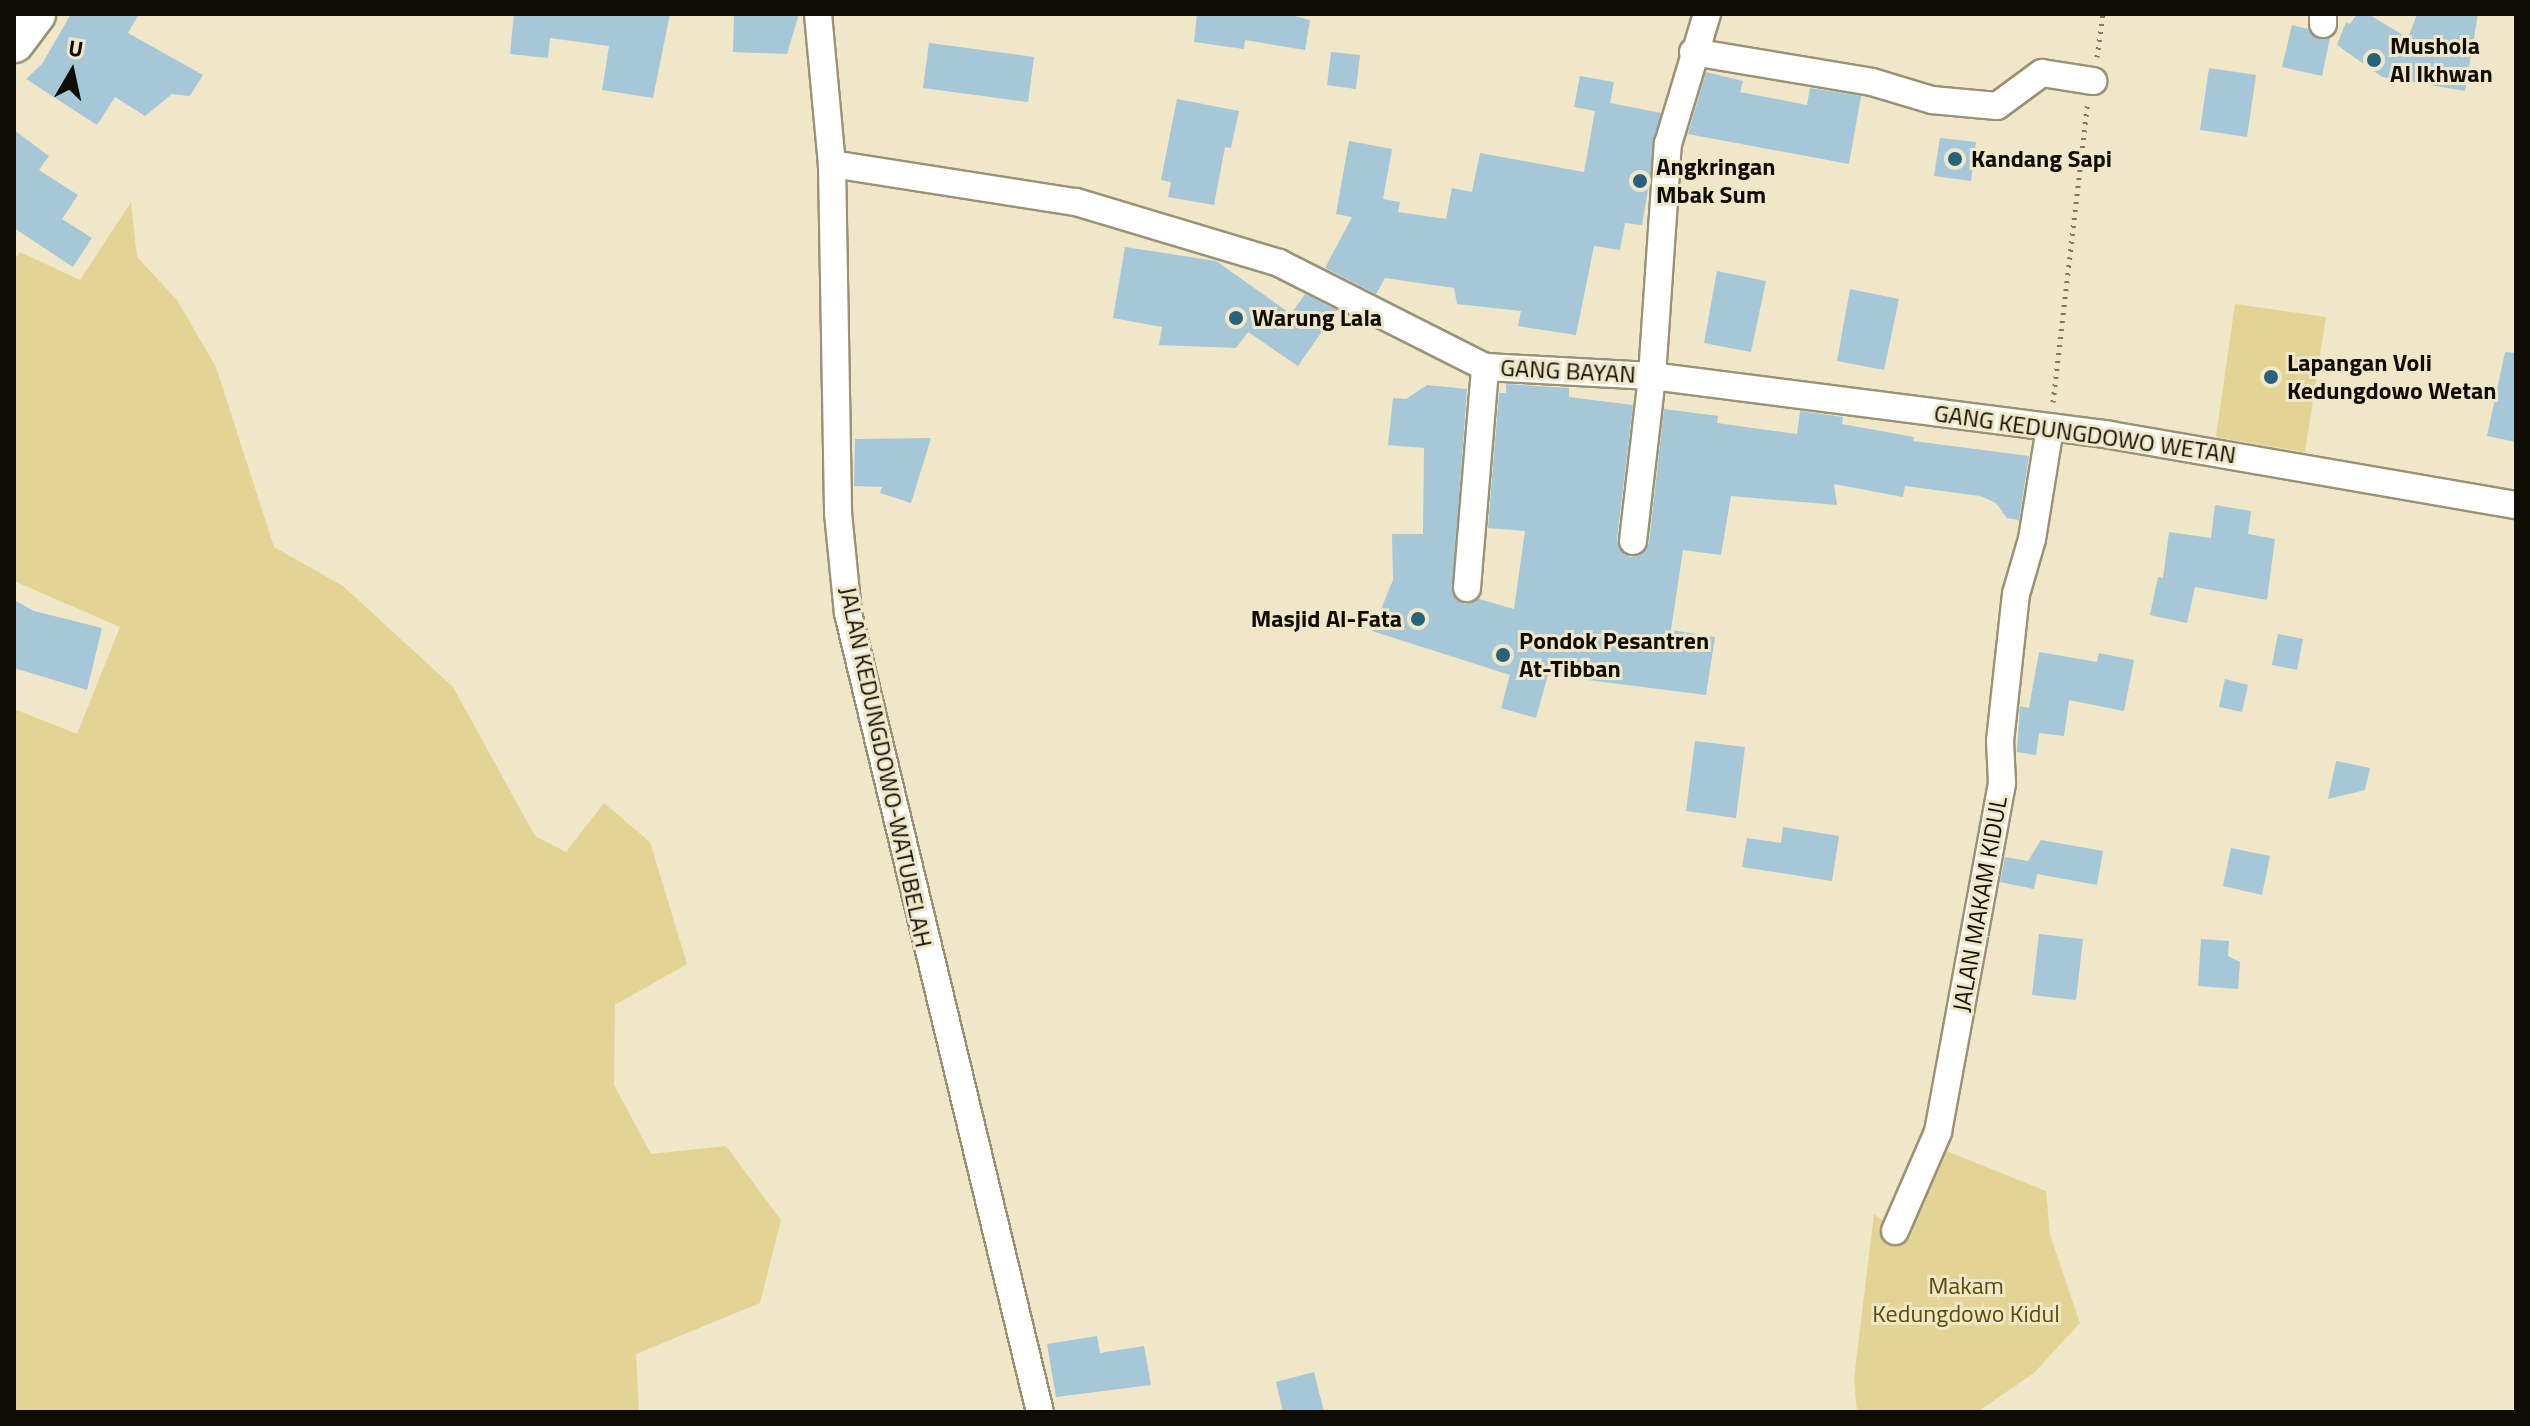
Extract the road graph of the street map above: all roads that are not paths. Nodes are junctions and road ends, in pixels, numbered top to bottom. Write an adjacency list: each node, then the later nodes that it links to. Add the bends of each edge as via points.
1 (35, 14): 4 (main road)
2 (818, 14): 7 (street, JALAN KEDUNGDOWO-WATUBELAH)
3 (1706, 14): 5 (street)
4 (14, 42)
5 (1693, 52): 6 (street, via 1872,82 1932,100 1997,106 2042,73); 9 (street, via 1668,144)
6 (2093, 81)
7 (832, 164): 8 (street, via 1076,202 1279,263); 15 (street, JALAN KEDUNGDOWO-WATUBELAH, via 838,513 848,613)
8 (1485, 367): 9 (street, GANG BAYAN); 13 (street)
9 (1652, 376): 10 (street, GANG KEDUNGDOWO WETAN); 12 (street)
10 (2050, 428): 11 (street, GANG KEDUNGDOWO WETAN, via 2297,464); 14 (street, JALAN MAKAM KIDUL, via 2032,539 2016,594 2000,741 2002,783 1940,1118)
11 (2516, 505)
12 (1633, 541)
13 (1467, 588)
14 (1895, 1231)
15 (1040, 1412)

